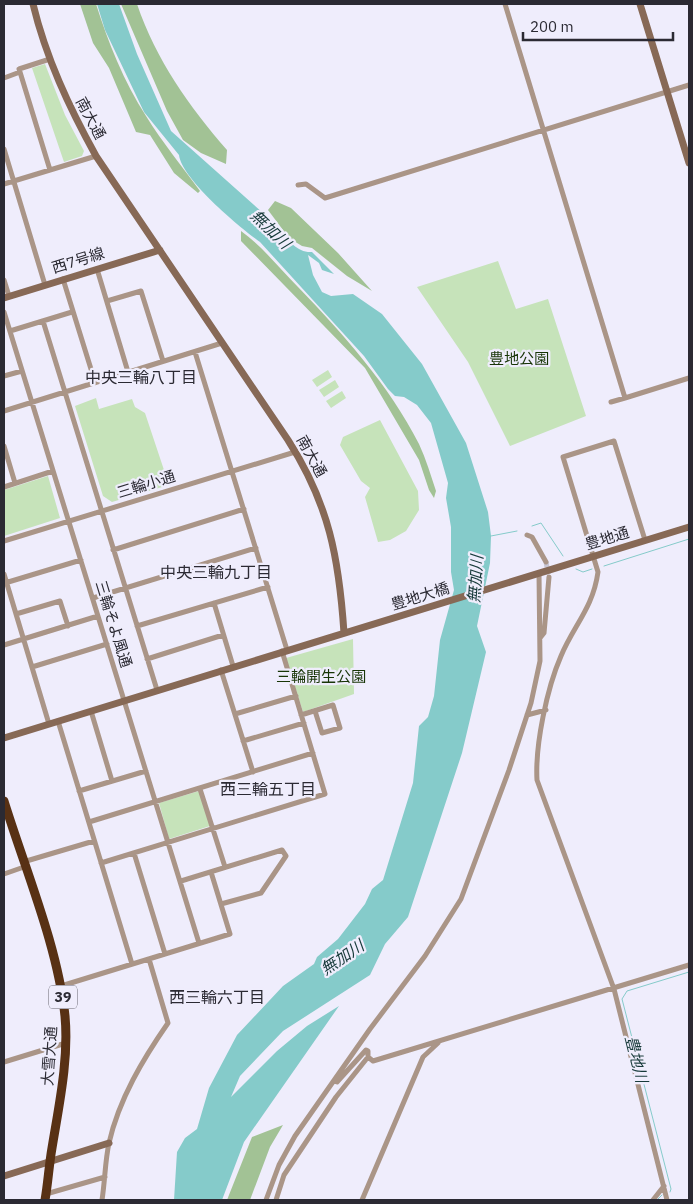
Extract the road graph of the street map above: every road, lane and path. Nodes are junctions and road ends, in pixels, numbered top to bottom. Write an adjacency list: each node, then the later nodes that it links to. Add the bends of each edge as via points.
1 (33, 4): 4 (street, 南大通)
2 (505, 4): 9 (street)
3 (640, 4): 8 (street)
4 (50, 59): 5 (street, via 19,69); 11 (street, 南大通, via 72,112)
5 (20, 72): 6 (street); 13 (street)
6 (4, 78)
7 (689, 85): 8 (street)
8 (667, 92): 9 (street); 12 (street)
9 (544, 131): 16 (street, via 326,198 306,184); 37 (street)
10 (4, 149): 14 (street)
11 (96, 156): 13 (street); 17 (street, 南大通)
12 (689, 162)
13 (50, 170): 14 (street)
14 (14, 181): 15 (street); 21 (street)
15 (4, 184)
16 (298, 185)
17 (160, 250): 18 (street, 西7号線); 28 (street, 南大通)
18 (97, 269): 19 (street, 西7号線); 23 (street)
19 (63, 279): 21 (street, 西7号線); 25 (street)
20 (4, 280): 22 (street)
21 (45, 285): 22 (street, 西7号線)
22 (6, 297)
23 (107, 301): 30 (street, via 141,291); 32 (street)
24 (4, 312): 27 (street, 三輪そよ風通)
25 (72, 312): 26 (street); 35 (street)
26 (43, 321): 27 (street); 36 (street)
27 (10, 331): 31 (street, 三輪そよ風通)
28 (222, 343): 29 (street); 42 (street, 南大通)
29 (195, 352): 30 (street); 43 (street)
30 (163, 362): 32 (street)
31 (22, 371): 33 (street); 38 (street, 三輪そよ風通)
32 (128, 372): 35 (street)
33 (4, 376)
34 (689, 378): 37 (street)
35 (95, 382): 36 (street)
36 (65, 392): 38 (street); 48 (street)
37 (625, 398): 39 (street)
38 (32, 402): 40 (street); 44 (street, 三輪そよ風通)
39 (611, 402)
40 (4, 411)
41 (4, 446): 45 (street)
42 (296, 452): 43 (street, 三輪小通); 71 (street, 南大通, via 312,481 330,530 339,569)
43 (232, 471): 47 (street); 48 (street, 三輪小通)
44 (53, 472): 45 (street); 49 (street, 三輪そよ風通)
45 (15, 483): 46 (street)
46 (4, 486)
47 (244, 509): 54 (street); 55 (street)
48 (102, 511): 49 (street, 三輪小通); 55 (street)
49 (69, 521): 53 (street, 三輪小通); 57 (street, 三輪そよ風通)
50 (689, 527): 52 (street, 豊地通)
51 (527, 535): 58 (street, via 532,537)
52 (645, 540): 56 (street, 豊地通); 56 (street, via 614,441 563,457)
53 (4, 541)
54 (256, 548): 63 (street); 64 (street)
55 (113, 550): 64 (street)
56 (594, 556): 60 (street, 豊地通); 85 (street, via 598,572 595,592 561,655)
57 (81, 560): 62 (street); 65 (street, 三輪そよ風通)
58 (546, 562)
59 (4, 574): 62 (street)
60 (536, 574): 71 (street, 豊地大橋); 73 (street)
61 (549, 576): 73 (street, via 544,632)
62 (5, 583): 67 (street)
63 (268, 587): 66 (street); 77 (street)
64 (126, 588): 65 (street); 70 (street)
65 (93, 598): 68 (street, 三輪そよ風通)
66 (214, 603): 70 (street); 72 (street)
67 (16, 614): 69 (street, via 60,601); 74 (street)
68 (98, 616): 69 (street); 75 (street, 三輪そよ風通)
69 (68, 626): 74 (street)
70 (137, 626): 78 (street)
71 (344, 633): 77 (street)
72 (223, 635): 78 (street); 79 (street)
73 (540, 638): 90 (street, via 540,661)
74 (23, 639): 76 (street); 80 (street)
75 (107, 644): 80 (street); 84 (street, 三輪そよ風通)
76 (4, 645)
77 (284, 650): 79 (street); 83 (street)
78 (147, 659): 82 (street)
79 (233, 666): 81 (street)
80 (32, 667): 93 (street)
81 (221, 670): 82 (street); 88 (street)
82 (157, 690): 84 (street)
83 (296, 696): 88 (street); 89 (street)
84 (125, 701): 86 (street); 97 (street, 三輪そよ風通)
85 (546, 710): 90 (street); 122 (street, via 538,748 537,780)
86 (91, 711): 91 (street); 99 (street)
87 (315, 711): 87 (street, via 333,705 340,728 322,733); 89 (street)
88 (235, 714): 95 (street)
89 (302, 715): 92 (street)
90 (527, 715): 127 (street, via 461,899 425,956)
91 (58, 721): 93 (street); 101 (street)
92 (304, 723): 95 (street); 96 (street)
93 (49, 724): 94 (street)
94 (4, 738)
95 (243, 741): 98 (street)
96 (313, 753): 98 (street); 105 (street, via 325,794)
97 (146, 771): 99 (street); 103 (street, 三輪そよ風通)
98 (253, 772): 100 (street)
99 (112, 781): 101 (street)
100 (200, 789): 103 (street); 105 (street)
101 (79, 791): 104 (street)
102 (4, 801): 110 (highway, 大雪大通 / 39)
103 (156, 802): 104 (street); 107 (street, 三輪そよ風通)
104 (88, 822): 106 (street)
105 (212, 828): 107 (street); 111 (street)
106 (94, 841): 109 (street); 110 (street)
107 (168, 842): 108 (street); 114 (street, 三輪そよ風通)
108 (134, 853): 109 (street); 117 (street)
109 (101, 862): 119 (street)
110 (24, 865): 113 (street); 121 (highway, 大雪大通 / 39)
111 (225, 867): 112 (street); 115 (street, via 282,850 286,856 261,893)
112 (211, 872): 114 (street); 115 (street)
113 (4, 874)
114 (181, 882): 116 (street, 三輪そよ風通)
115 (222, 904): 116 (street, via 230,934)
116 (199, 943): 117 (street)
117 (165, 954): 118 (street)
118 (149, 959): 119 (street); 128 (street, via 168,1022 124,1097)
119 (132, 964): 121 (street)
120 (689, 965): 122 (street)
121 (61, 986): 124 (highway, 大雪大通 / 39)
122 (614, 988): 123 (street); 132 (street)
123 (438, 1042): 125 (street, via 373,1061); 137 (street, via 423,1057)
124 (66, 1043): 126 (street); 129 (highway, 大雪大通 / 39)
125 (368, 1058): 127 (street, via 366,1050); 136 (street, via 284,1174)
126 (4, 1062)
127 (334, 1082): 135 (street, via 295,1136 279,1165)
128 (109, 1143): 129 (street); 131 (street)
129 (50, 1162): 130 (street); 133 (highway, 大雪大通 / 39)
130 (4, 1176)
131 (105, 1177): 133 (street); 134 (street)
132 (664, 1186): 138 (street); 139 (street)
133 (45, 1197)
134 (102, 1200)
135 (266, 1200)
136 (276, 1200)
137 (362, 1200)
138 (653, 1200)
139 (667, 1200)

